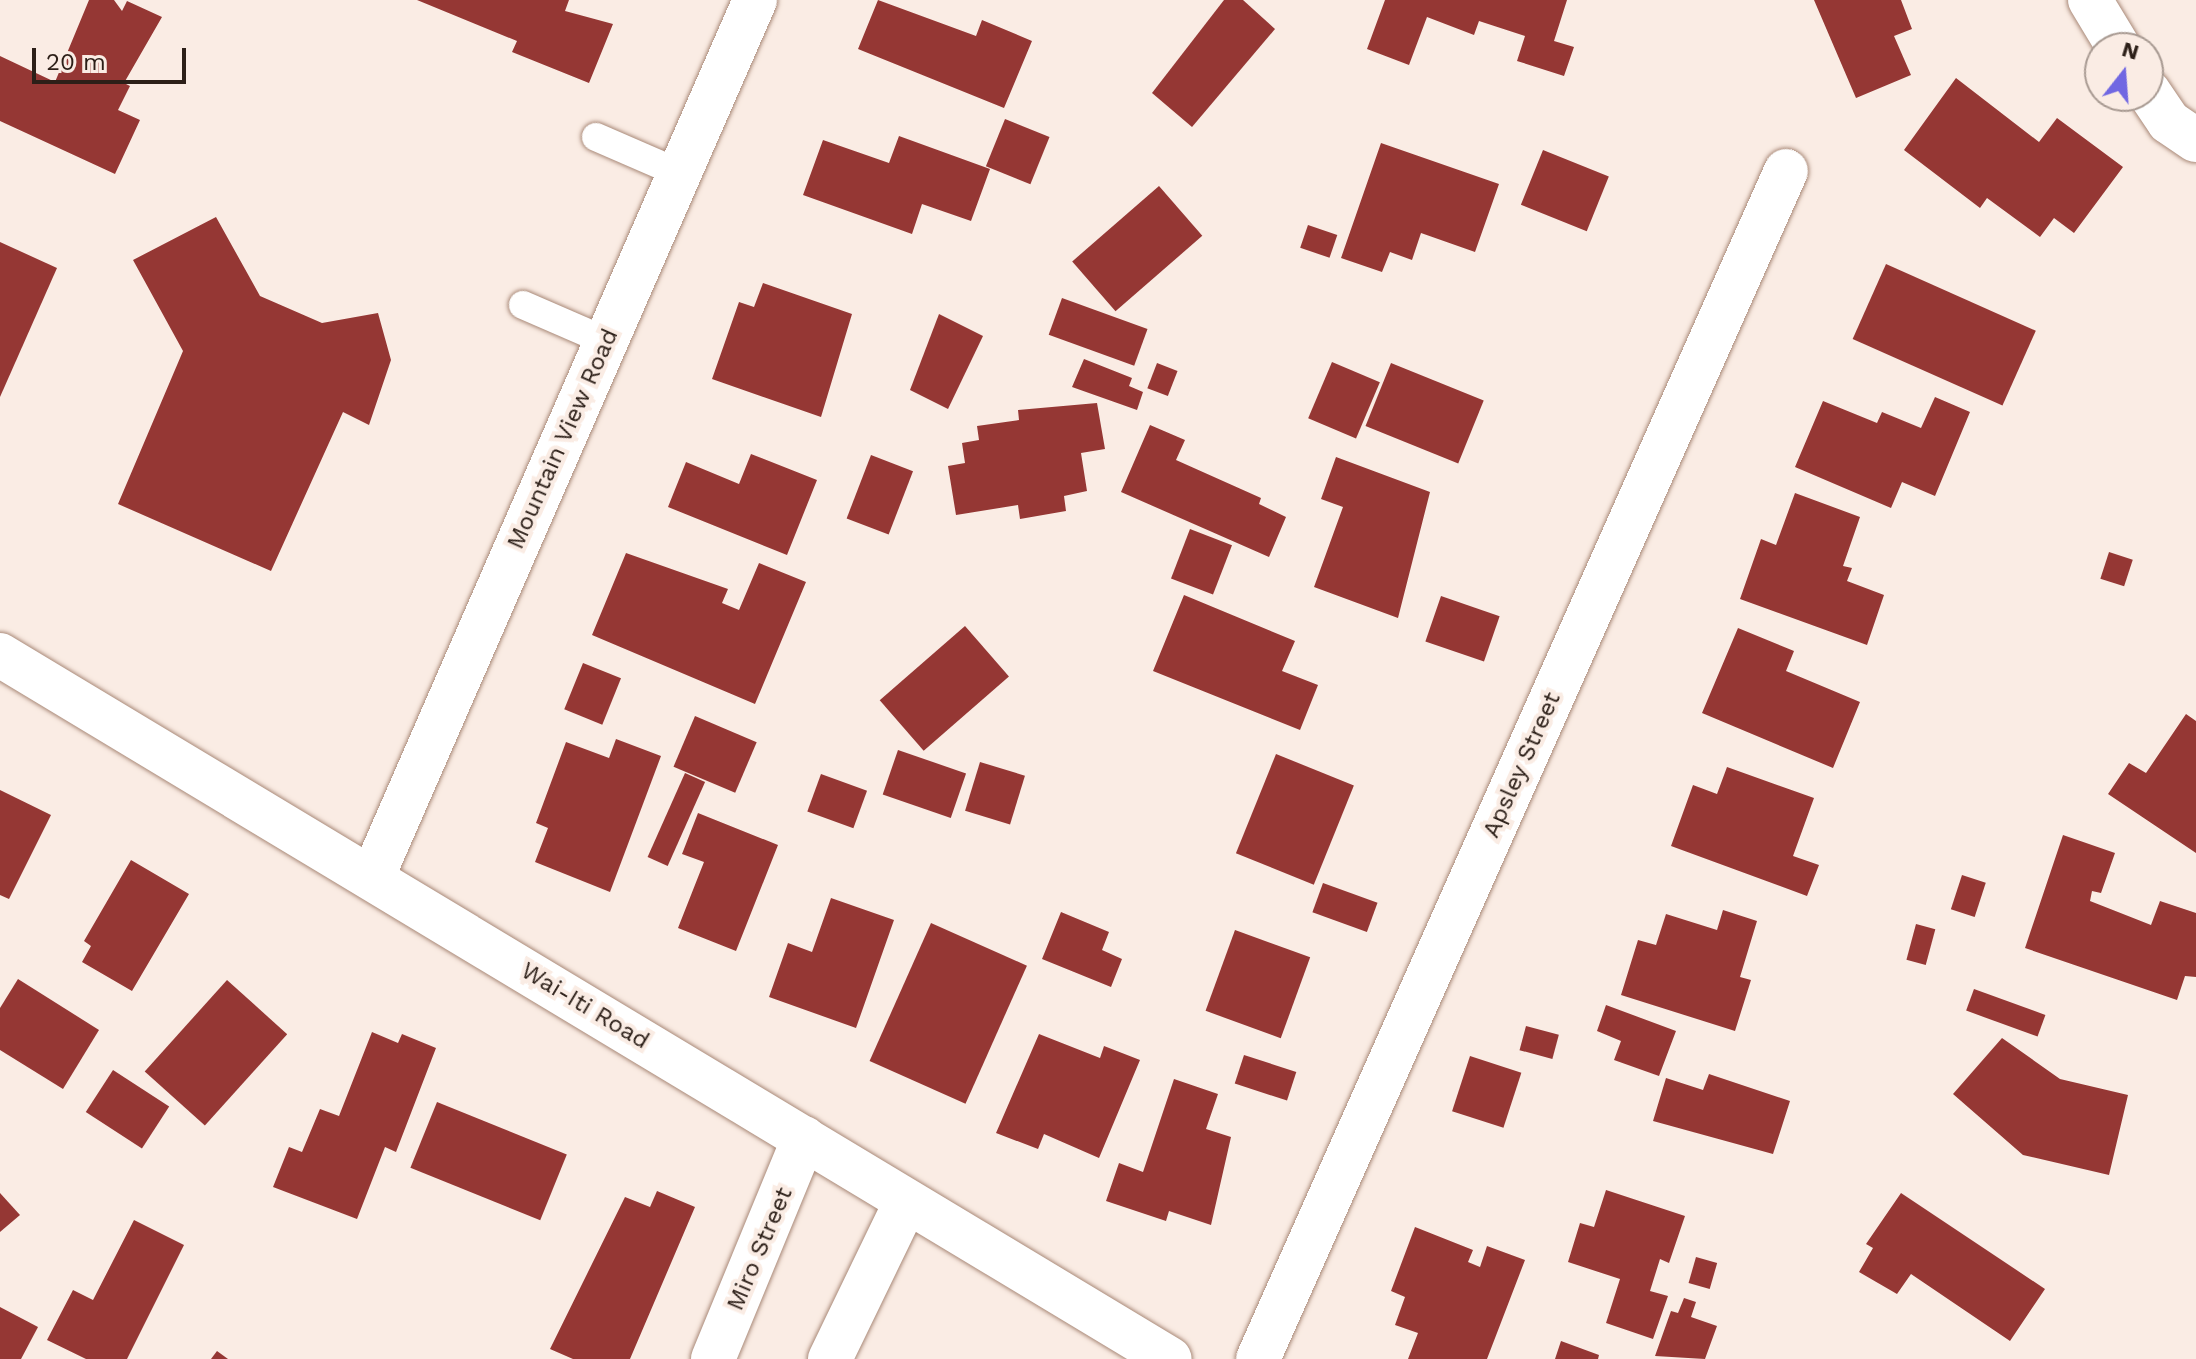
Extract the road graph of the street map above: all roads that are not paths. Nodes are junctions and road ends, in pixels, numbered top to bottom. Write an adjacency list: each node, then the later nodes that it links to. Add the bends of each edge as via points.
1 (755, 0): 8 (street, Mountain View Road)
2 (2090, 0): 3 (street)
3 (2109, 32)
4 (2162, 112): 6 (street)
5 (596, 137): 8 (lane)
6 (2196, 140)
7 (1786, 171): 18 (street, Apsley Street)
8 (679, 173): 10 (street, Mountain View Road)
9 (523, 305): 10 (lane)
10 (606, 341): 12 (street, Mountain View Road)
11 (0, 655): 12 (street, Wai-Iti Road)
12 (372, 878): 13 (street, Wai-Iti Road)
13 (804, 1138): 14 (street, Wai-Iti Road); 15 (street, Miro Street)
14 (906, 1202): 16 (street); 17 (street, Wai-Iti Road)
15 (713, 1359)
16 (830, 1359)
17 (1170, 1359)
18 (1258, 1359)

